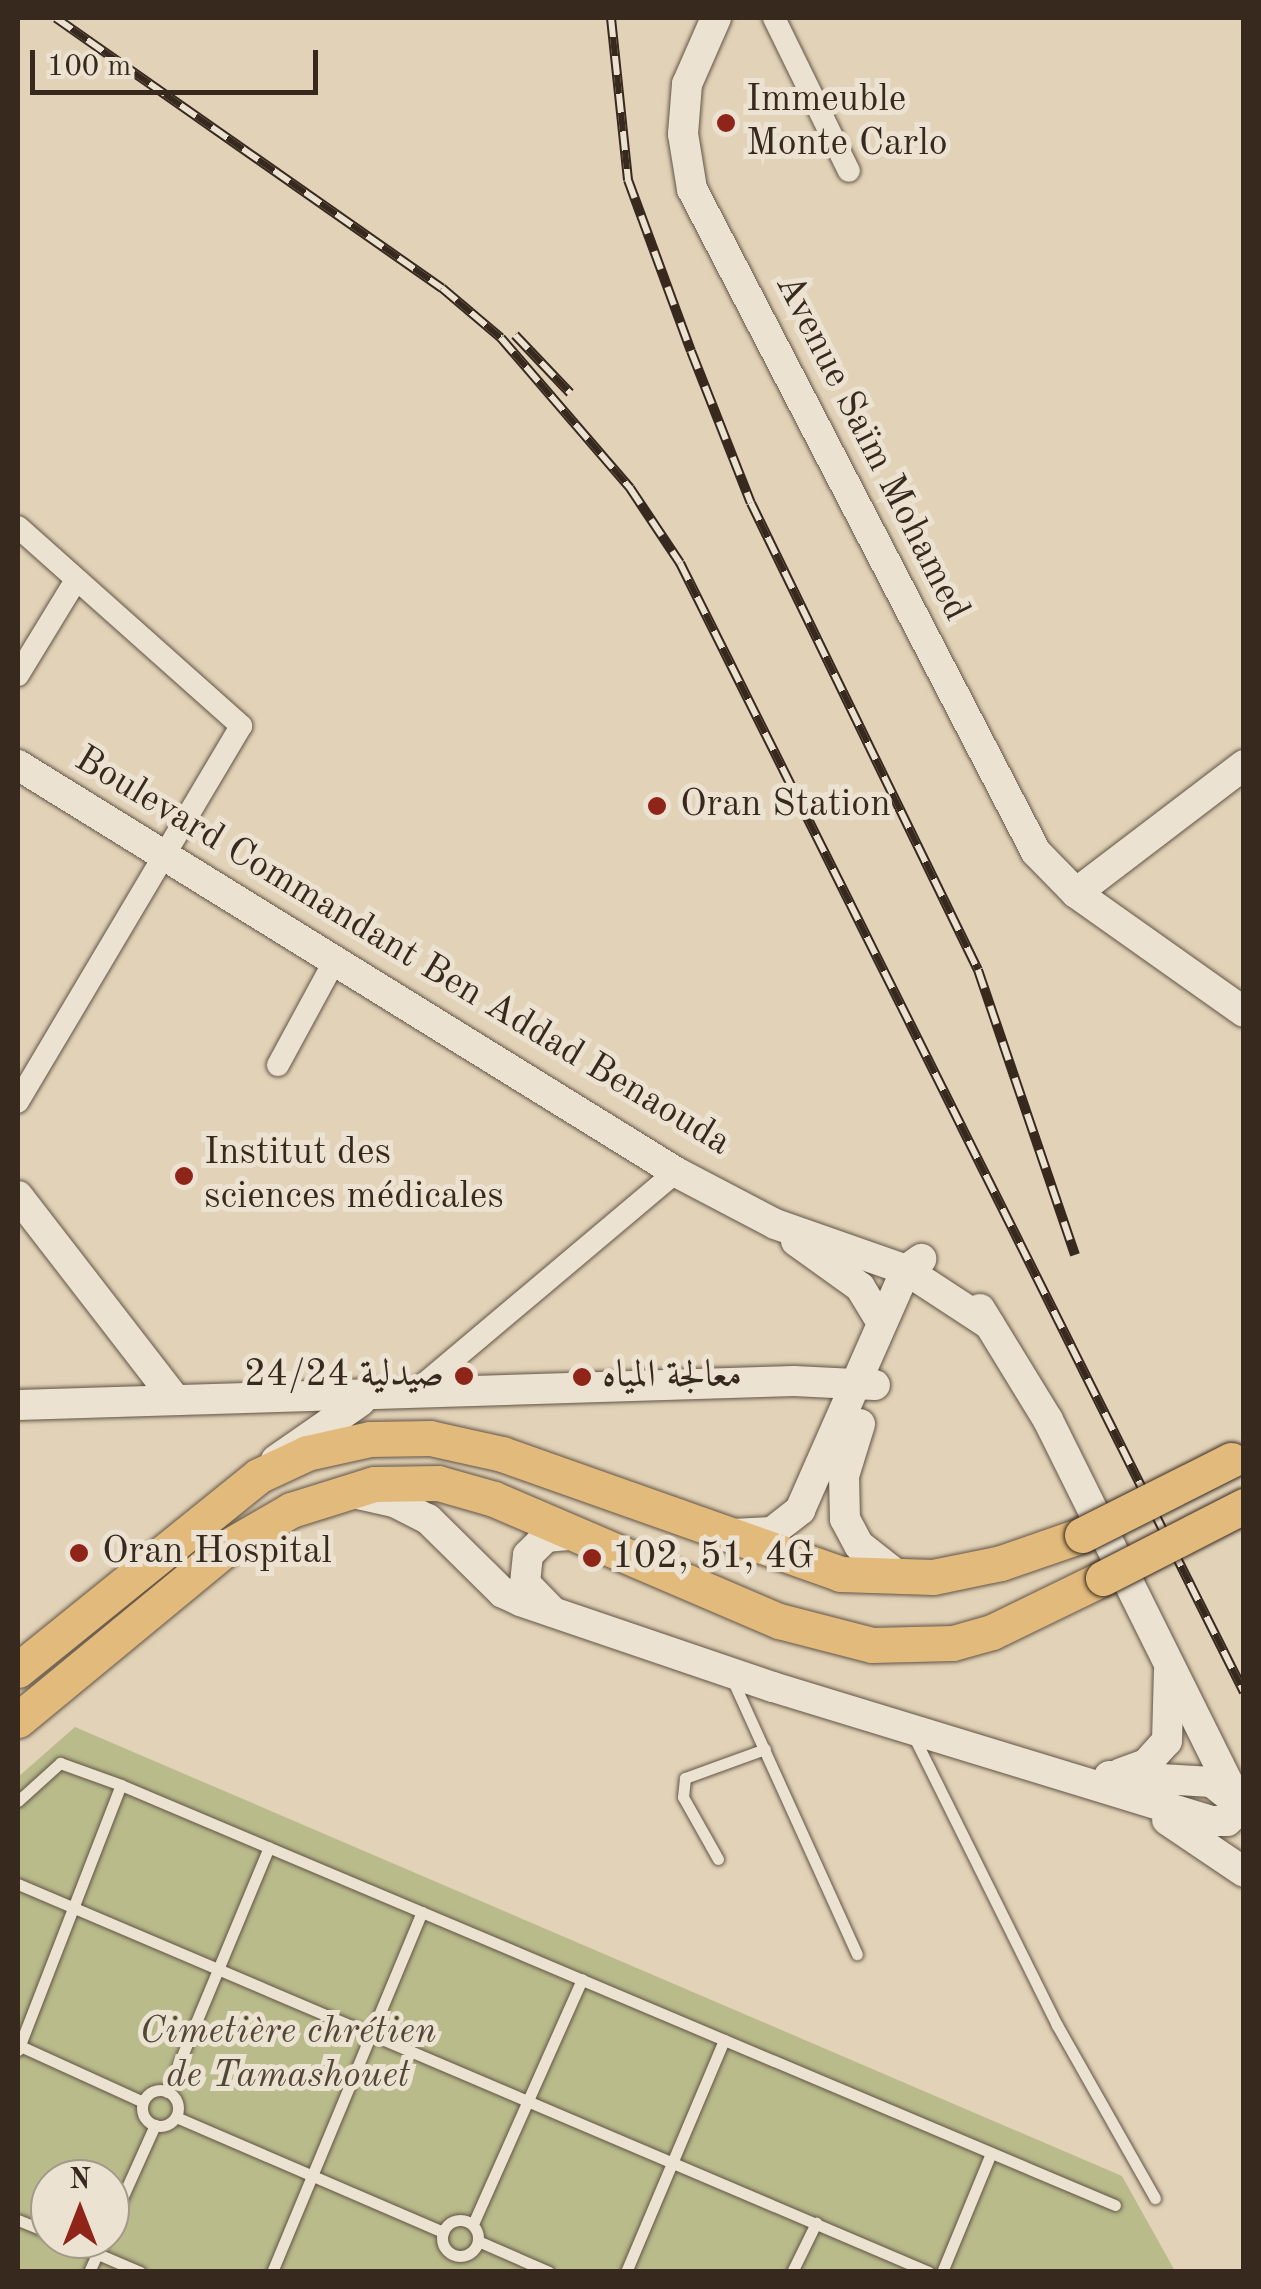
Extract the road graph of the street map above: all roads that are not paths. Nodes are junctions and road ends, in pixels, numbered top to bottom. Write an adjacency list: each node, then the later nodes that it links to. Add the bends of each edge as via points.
1 (716, 18): 10 (street, Avenue Saïm Mohamed, via 687,84 684,134 692,188 1036,852)
2 (774, 18): 3 (street)
3 (850, 170)
4 (18, 527): 5 (street)
5 (76, 580): 6 (street); 9 (street, via 241,726)
6 (18, 675)
7 (18, 765): 9 (street, Boulevard Commandant Ben Addad Benaouda)
8 (1244, 766): 10 (street)
9 (165, 854): 11 (street, Boulevard Commandant Ben Addad Benaouda); 14 (street)
10 (1076, 893): 12 (street, Avenue Saïm Mohamed)
11 (334, 962): 13 (street); 15 (street, Boulevard Commandant Ben Addad Benaouda)
12 (1244, 1012)
13 (278, 1065)
14 (18, 1102)
15 (676, 1172): 17 (street, Boulevard Commandant Ben Addad Benaouda); 23 (street)
16 (18, 1196): 21 (street)
17 (746, 1205): 18 (street, Boulevard Commandant Ben Addad Benaouda); 19 (street, Boulevard Commandant Ben Addad Benaouda, via 780,1208)
18 (788, 1229): 19 (street, Boulevard Commandant Ben Addad Benaouda); 20 (street, via 868,1295)
19 (916, 1269): 20 (street); 22 (street); 37 (street, Boulevard Commandant Ben Addad Benaouda, via 990,1325 1048,1420)
20 (882, 1323): 22 (street)
21 (133, 1350): 25 (street); 26 (street)
22 (867, 1375): 23 (street); 33 (street, via 808,1498 785,1525 755,1534); 35 (street, via 848,1458 845,1519 859,1544)
23 (411, 1394): 24 (street)
24 (368, 1397): 27 (street); 30 (street, via 307,1434)
25 (174, 1398): 26 (street); 27 (street)
26 (130, 1400): 28 (street)
27 (251, 1401): 30 (street, via 270,1415 276,1432 274,1451)
28 (18, 1406)
29 (1237, 1458): 35 (main road, bridge, via 1082,1535 1001,1563)
30 (258, 1476): 33 (main road, via 332,1446 430,1438 502,1454); 38 (main road)
31 (342, 1491): 34 (main road, via 438,1483); 36 (street, via 412,1509 503,1593); 40 (main road, via 291,1510 229,1546)
32 (1244, 1506): 34 (main road, bridge, via 979,1636 913,1648 872,1645 780,1621)
33 (702, 1530): 35 (main road, via 840,1574)
34 (579, 1534): 36 (street, via 546,1537 528,1556 525,1583)
35 (902, 1579)
36 (552, 1610): 39 (street)
37 (1164, 1645): 43 (street, via 1172,1704 1168,1741 1146,1764); 47 (street, Boulevard Commandant Ben Addad Benaouda)
38 (18, 1670)
39 (729, 1672): 41 (street); 42 (lane)
40 (18, 1720)
41 (911, 1731): 44 (street); 69 (lane, via 1057,2025)
42 (765, 1749): 49 (lane, via 685,1778 684,1797); 54 (lane, via 818,1880)
43 (1109, 1776): 44 (street); 47 (street, via 1199,1779 1222,1787)
44 (1073, 1777): 47 (street, via 1211,1820 1233,1818); 50 (street, via 1169,1820)
45 (121, 1785): 46 (lane, via 60,1763); 48 (lane); 52 (lane)
46 (18, 1801)
47 (1241, 1810)
48 (270, 1847): 53 (lane); 55 (lane)
49 (718, 1859)
50 (1244, 1872)
51 (18, 1884): 52 (lane)
52 (71, 1905): 55 (lane); 59 (lane)
53 (422, 1912): 56 (lane); 57 (lane)
54 (858, 1954)
55 (219, 1968): 57 (lane); 60 (lane)
56 (582, 1979): 58 (lane); 61 (lane)
57 (371, 2033): 61 (lane); 67 (lane)
58 (724, 2040): 65 (lane); 66 (lane)
59 (18, 2047): 62 (lane)
60 (168, 2092): 62 (lane, via 150,2093); 63 (lane, via 176,2100)
61 (528, 2100): 66 (lane); 72 (lane)
62 (144, 2102): 64 (lane, via 146,2119)
63 (176, 2117): 64 (lane); 67 (lane)
64 (156, 2126): 68 (lane)
65 (991, 2152): 70 (lane); 84 (lane)
66 (672, 2162): 71 (lane); 81 (lane)
67 (312, 2175): 73 (lane); 78 (lane)
68 (130, 2182)
69 (1155, 2198)
70 (1115, 2205)
71 (816, 2223): 82 (lane); 83 (lane)
72 (473, 2224): 73 (lane, via 456,2220); 74 (lane)
73 (444, 2232): 75 (lane, via 446,2248)
74 (478, 2241): 75 (lane, via 472,2252); 80 (lane)
75 (456, 2255): 79 (lane)
76 (111, 2259): 77 (lane)
77 (140, 2272)
78 (272, 2272)
79 (449, 2272)
80 (550, 2272)
81 (626, 2272)
82 (792, 2272)
83 (929, 2272)
84 (942, 2272)

